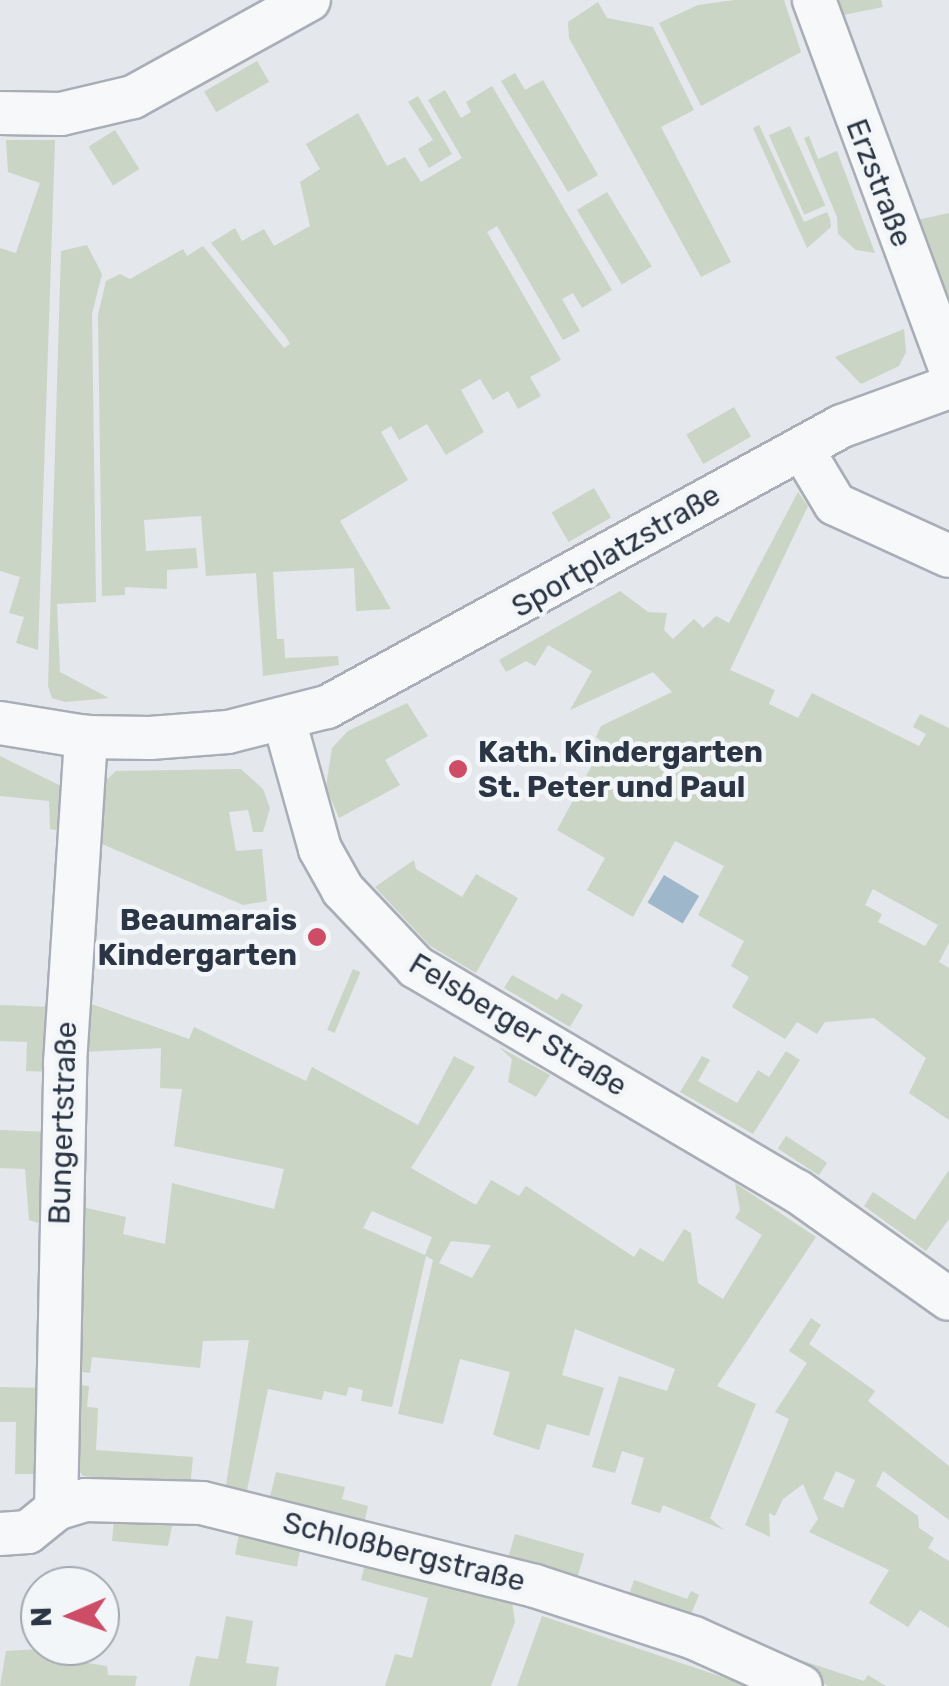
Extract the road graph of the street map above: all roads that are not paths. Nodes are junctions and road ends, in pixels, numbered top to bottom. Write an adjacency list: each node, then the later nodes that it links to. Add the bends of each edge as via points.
1 (309, 0): 3 (street, via 133,97 60,114)
2 (814, 0): 4 (street, Erzstraße)
3 (0, 113)
4 (949, 364)
5 (949, 387): 6 (street, Sportplatzstraße, via 894,403)
6 (802, 448): 7 (street, via 835,504); 8 (street, Sportplatzstraße, via 394,675)
7 (949, 556)
8 (284, 720): 10 (street, via 228,732); 11 (street, Felsberger Straße, via 320,849 354,904 416,968 797,1191)
9 (0, 723): 10 (street)
10 (86, 737): 12 (street, Bungertstraße, via 65,1064)
11 (949, 1299)
12 (56, 1509): 13 (street, Schloßbergstraße, via 28,1532); 14 (street, Schloßbergstraße, via 85,1500 202,1504 380,1543 694,1638)
13 (0, 1534)
14 (801, 1686)

